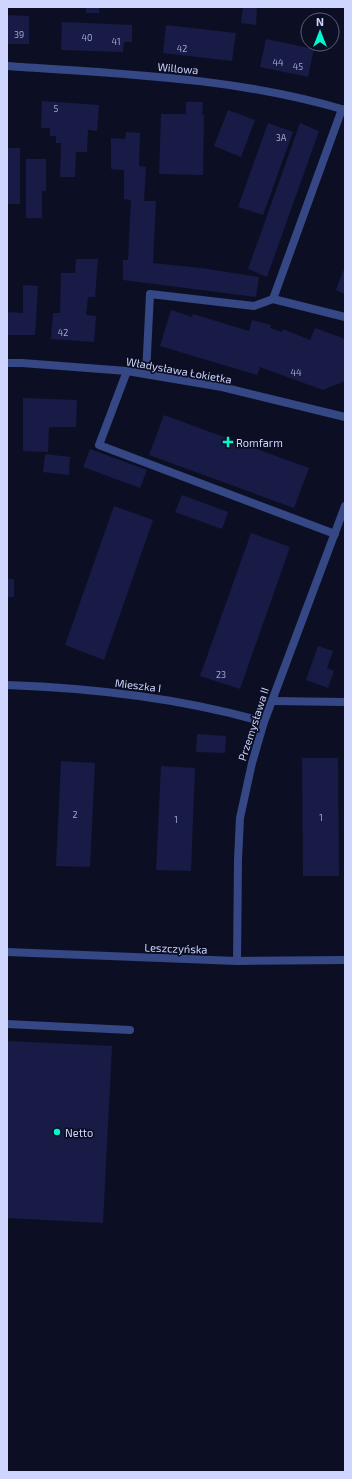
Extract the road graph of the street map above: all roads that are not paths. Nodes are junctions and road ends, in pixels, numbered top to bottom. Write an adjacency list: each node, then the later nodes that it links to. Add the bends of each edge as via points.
1 (7, 66): 2 (street, Willowa, via 196,80 248,87)
2 (343, 110): 3 (street)
3 (273, 299): 4 (street); 7 (street, via 254,306 150,294)
4 (345, 317)
5 (7, 363): 6 (street, Władysława Łokietka)
6 (127, 371): 7 (street, Władysława Łokietka); 10 (street, via 99,446)
7 (146, 374): 8 (street, Władysława Łokietka, via 222,387)
8 (345, 417)
9 (345, 506): 10 (street, Przemysława II)
10 (335, 534): 12 (street, Przemysława II)
11 (7, 685): 14 (street, Mieszka I, via 62,687 160,699)
12 (272, 701): 13 (street); 14 (street, Przemysława II)
13 (345, 702)
14 (264, 722): 17 (street, Przemysława II, via 240,818)
15 (7, 952): 17 (street, Leszczyńska)
16 (345, 960): 17 (street, Leszczyńska)
17 (237, 961)
18 (7, 1024): 19 (street)
19 (130, 1030)

